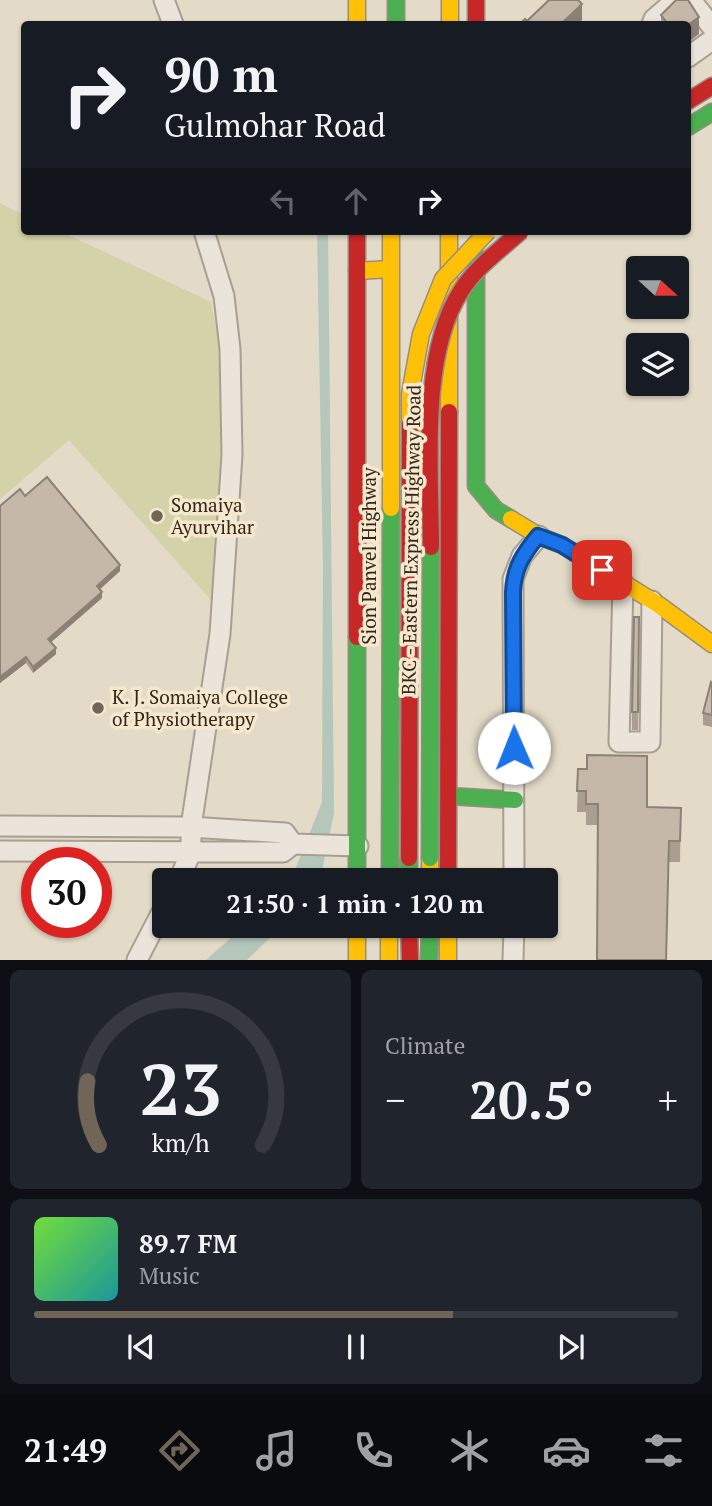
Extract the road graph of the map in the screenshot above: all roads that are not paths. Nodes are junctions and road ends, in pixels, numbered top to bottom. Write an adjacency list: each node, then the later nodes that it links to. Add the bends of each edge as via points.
1 (164, 0): 8 (street)
2 (357, 0): 9 (main road)
3 (397, 0): 10 (main road)
4 (450, 0): 11 (main road)
5 (476, 0): 12 (main road)
6 (676, 0): 13 (street)
7 (701, 4): 14 (street)
8 (172, 21)
9 (357, 21)
10 (396, 21)
11 (450, 21)
12 (476, 21)
13 (653, 21)
14 (712, 27)
15 (712, 40): 16 (street)
16 (691, 55)
17 (712, 86): 18 (main road)
18 (691, 99)
19 (712, 112): 20 (main road)
20 (691, 125)
21 (205, 235): 39 (street, via 224,296 232,455 220,634)
22 (357, 235): 29 (main road)
23 (391, 235): 28 (main road, Sion Panvel Highway)
24 (449, 235): 36 (main road)
25 (476, 235): 30 (main road, via 476,486 496,510)
26 (484, 235): 47 (main road, BKC - Eastern Express Highway Road, bridge, via 443,279 421,334 410,394)
27 (516, 235): 48 (main road, BKC - Eastern Express Highway Road, bridge, via 461,291 442,339 430,394)
28 (390, 269): 29 (main road); 46 (main road, Sion Panvel Highway)
29 (357, 271): 41 (main road)
30 (538, 536): 31 (main road, via 562,545); 37 (street, via 522,556 513,579)
31 (623, 583): 32 (main road); 33 (street)
32 (652, 601): 34 (street); 35 (main road)
33 (622, 624): 34 (street); 34 (street, via 619,742 650,742)
34 (652, 627)
35 (712, 644)
36 (449, 796): 37 (main road); 49 (main road)
37 (515, 800): 50 (street)
38 (0, 826): 39 (street)
39 (191, 827): 40 (street, via 285,833); 43 (street)
40 (297, 844): 41 (street); 43 (street, via 283,852)
41 (348, 846): 45 (main road)
42 (0, 851): 43 (street)
43 (191, 852): 44 (street)
44 (184, 868)
45 (354, 868)
46 (390, 868)
47 (409, 868)
48 (430, 868)
49 (448, 868)
50 (514, 868)
51 (152, 931): 58 (street)
52 (357, 938): 59 (main road)
53 (390, 938): 60 (main road)
54 (409, 938): 61 (main road)
55 (430, 938): 62 (main road)
56 (448, 938): 63 (main road)
57 (514, 938): 64 (street)
58 (137, 960)
59 (357, 960)
60 (389, 960)
61 (410, 960)
62 (429, 960)
63 (448, 960)
64 (513, 960)

